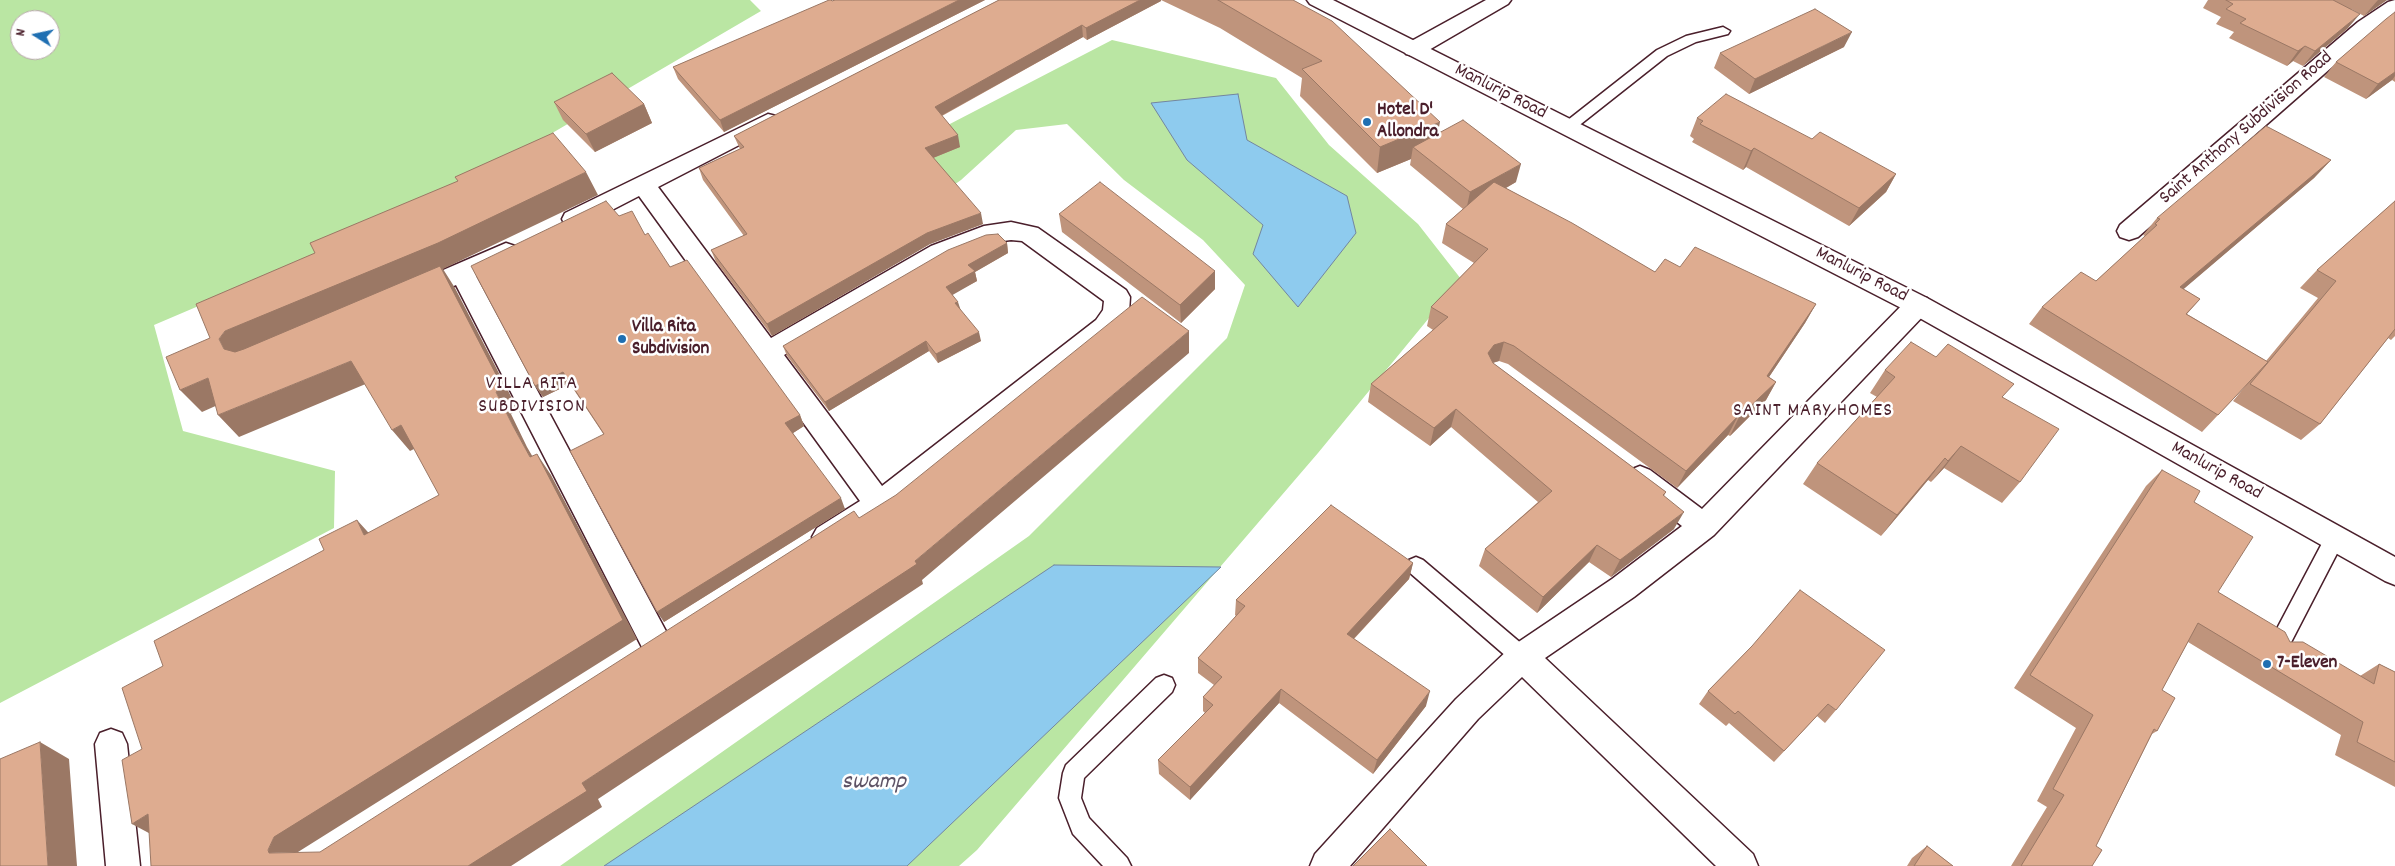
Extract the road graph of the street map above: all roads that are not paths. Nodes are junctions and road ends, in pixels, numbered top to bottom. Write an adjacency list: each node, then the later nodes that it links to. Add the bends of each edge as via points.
1 (1317, 0): 5 (street, Manlurip Road)
2 (1501, 0): 5 (street)
3 (2395, 6): 10 (street, Saint Anthony Subdivision Road, via 2356,22)
4 (1723, 31): 7 (lane, via 1691,39 1662,53)
5 (1414, 49): 7 (street, Manlurip Road)
6 (785, 112): 8 (street)
7 (1567, 127): 14 (street, Manlurip Road)
8 (644, 184): 9 (street); 15 (street)
9 (557, 227)
10 (2129, 230)
11 (523, 244): 12 (street)
12 (462, 273): 13 (street); 24 (street)
13 (399, 300)
14 (1918, 305): 18 (street); 19 (street, Manlurip Road)
15 (769, 351): 17 (street); 17 (street, via 940,252 984,235 1002,232 1029,234 1117,297 1116,312 1105,327)
16 (1617, 461): 18 (street)
17 (879, 504): 20 (street)
18 (1704, 526): 26 (street)
19 (2335, 538): 22 (street, Manlurip Road); 25 (lane)
20 (805, 551)
21 (1416, 566): 26 (lane)
22 (2395, 572)
23 (681, 629): 24 (street)
24 (657, 645): 27 (street)
25 (2278, 647)
26 (1522, 657): 32 (street, via 1467,709); 33 (street)
27 (632, 661)
28 (1164, 685): 31 (lane, via 1074,773 1070,798 1081,826)
29 (111, 744): 30 (street)
30 (123, 866)
31 (1119, 866)
32 (1327, 866)
33 (1741, 866)

